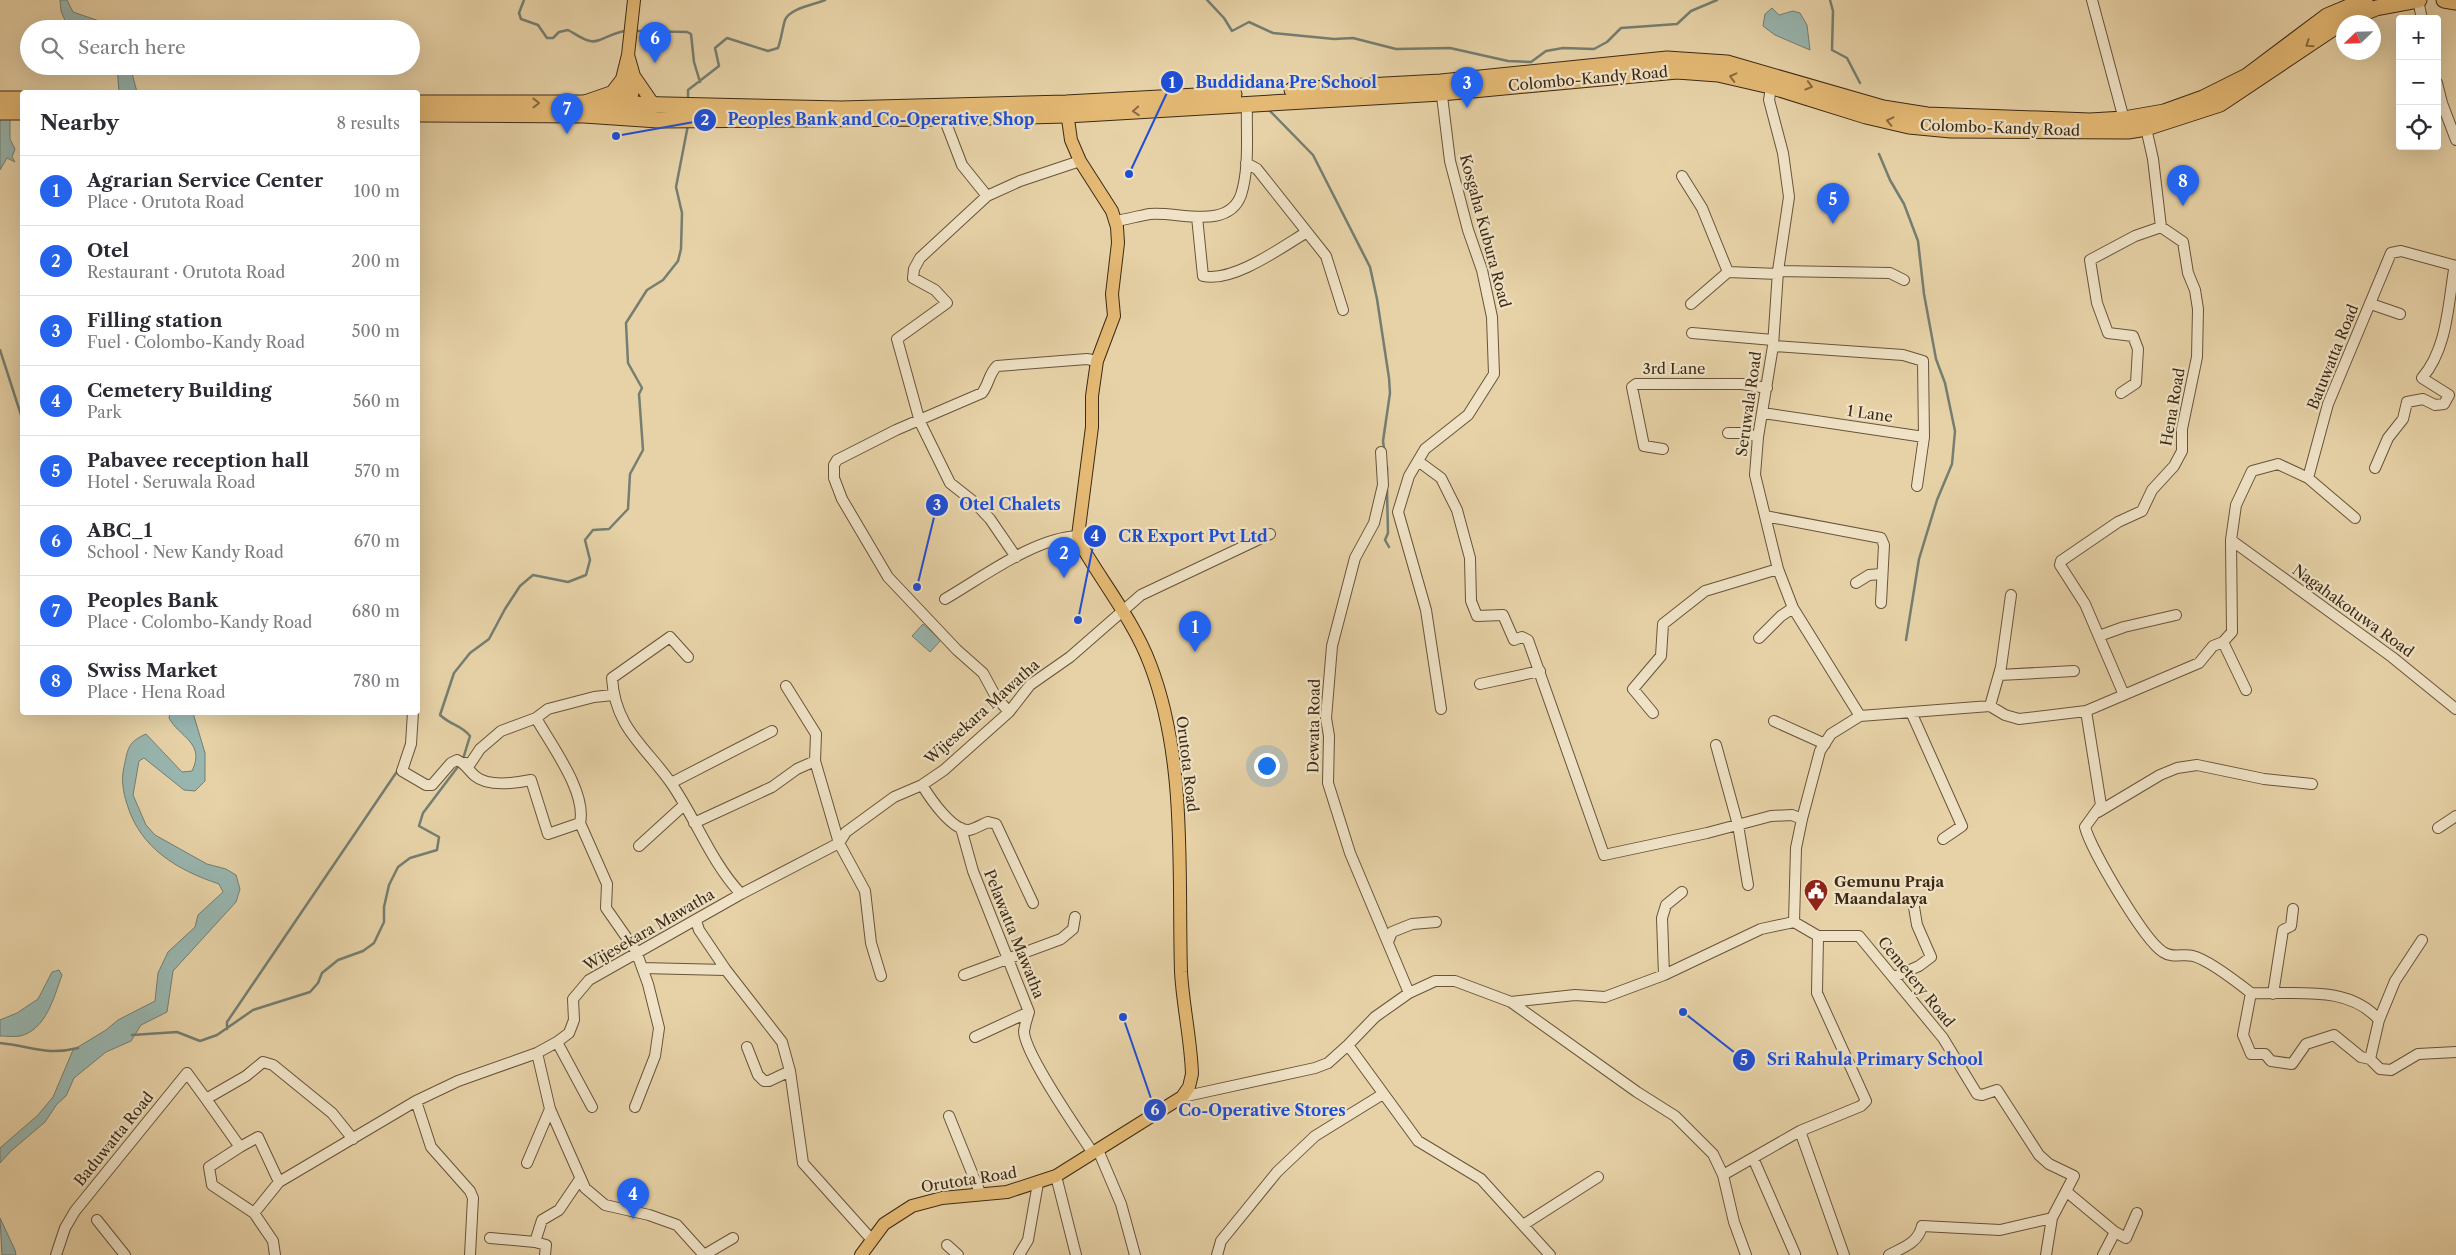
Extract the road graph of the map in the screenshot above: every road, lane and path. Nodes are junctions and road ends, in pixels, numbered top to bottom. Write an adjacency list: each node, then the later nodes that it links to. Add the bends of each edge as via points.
1 (634, 0): 8 (main road)
2 (2092, 0): 25 (street)
3 (2365, 0): 25 (highway, Colombo-Kandy Road, via 2327,16 2247,76 2203,98)
4 (2418, 0): 7 (street); 26 (highway, Colombo-Kandy Road, one-way to 26, via 2376,8 2344,21 2220,104)
5 (2444, 0): 6 (highway)
6 (2456, 2)
7 (2421, 15)
8 (628, 77): 15 (main road, via 612,92); 18 (main road); 19 (main road)
9 (1772, 81): 10 (highway, Colombo-Kandy Road, via 1677,71); 25 (highway, Colombo-Kandy Road, via 1866,116 1909,126 1952,130); 38 (street, Seruwala Road, via 1769,100 1783,153 1789,197)
10 (1441, 87): 16 (highway, Colombo-Kandy Road); 17 (highway, Colombo-Kandy Road); 56 (street, Kosgaha Kubura Road, via 1450,161 1482,270 1492,317 1494,374 1468,415 1425,449)
11 (0, 99): 12 (highway)
12 (20, 99)
13 (2441, 100): 27 (street)
14 (420, 103): 15 (highway, Colombo-Kandy Road, one-way to 15)
15 (584, 103): 19 (highway, Colombo-Kandy Road)
16 (1247, 103): 17 (highway, Colombo-Kandy Road, one-way to 17); 29 (street)
17 (1066, 109): 22 (highway, Colombo-Kandy Road, via 841,109); 24 (highway, Colombo-Kandy Road); 28 (main road, via 1071,140)
18 (663, 110): 19 (highway, Colombo-Kandy Road); 22 (highway, Colombo-Kandy Road)
19 (627, 111): 23 (highway, Colombo-Kandy Road, via 584,115)
20 (0, 112): 21 (highway)
21 (20, 112)
22 (724, 113): 24 (highway, Colombo-Kandy Road)
23 (420, 114)
24 (944, 118): 31 (street, via 962,165)
25 (2126, 125): 26 (highway, Colombo-Kandy Road)
26 (2146, 128): 34 (street)
27 (2456, 140)
28 (1080, 161): 31 (street); 33 (main road, via 1108,202)
29 (1246, 163): 32 (street, via 1241,195 1233,208 1219,216); 35 (street, via 1257,169)
30 (1682, 176): 37 (street, via 1702,208)
31 (987, 196): 50 (street, via 920,258 914,269 913,278 935,290 947,303 897,339)
32 (1197, 217): 33 (street, via 1151,214); 35 (street, via 1204,276 1213,278 1235,273)
33 (1116, 221): 46 (main road, via 1114,316)
34 (2161, 228): 48 (street, via 2135,236 2090,260 2097,303 2108,333 2133,336 2138,349 2136,383); 75 (street, Hena Road, via 2184,242 2198,309 2197,357 2182,430 2182,451 2174,466 2152,490 2142,511 2118,522 2061,561 2060,565 2085,604)
35 (1307, 232): 42 (street, via 1326,256)
36 (2455, 266): 41 (street, Batuwatta Road, via 2402,252 2391,253); 57 (street, via 2440,346 2422,378 2449,395 2444,404 2424,399 2407,402 2403,419 2388,438)
37 (1728, 272): 38 (street); 40 (street)
38 (1778, 272): 39 (street, via 1890,273); 45 (street, Seruwala Road)
39 (1904, 280)
40 (1691, 304)
41 (2371, 304): 43 (street); 58 (street, Batuwatta Road, via 2328,404)
42 (1343, 310)
43 (2400, 314)
44 (1692, 333): 45 (street)
45 (1773, 343): 47 (street, Seruwala Road); 53 (street, via 1903,355 1924,361)
46 (1097, 360): 50 (street, via 997,366 982,393); 63 (main road)
47 (1767, 388): 49 (street, Seruwala Road); 54 (street, 3rd Lane, via 1742,384 1636,384 1632,387 1644,446)
48 (2121, 393)
49 (1763, 413): 52 (street, Seruwala Road); 53 (street, 1 Lane)
50 (920, 422): 65 (street, via 950,483 990,519); 91 (street, via 896,430 837,460 834,478 842,499 888,577 983,673)
51 (1728, 433): 52 (street)
52 (1758, 437): 60 (street, Seruwala Road, via 1755,475)
53 (1924, 437): 59 (street)
54 (1663, 448)
55 (1381, 452): 130 (street, Dewata Road, via 1383,486 1374,523 1354,558 1332,646 1326,718 1328,783 1350,853)
56 (1418, 461): 79 (street, via 1441,478 1457,510 1470,558 1470,601 1477,616 1503,615 1514,640 1522,637 1528,640); 88 (street, Kosgaha Kubura Road, via 1409,476 1398,512 1426,610)
57 (2375, 468)
58 (2308, 478): 61 (street); 64 (street, via 2278,464 2252,472 2236,505)
59 (1917, 486)
60 (1765, 516): 66 (street, Seruwala Road); 67 (street, via 1881,538 1884,545)
61 (2355, 518)
62 (1270, 534): 73 (street, Wijesekara Mawatha, via 1141,595)
63 (1078, 536): 65 (street, via 1062,536); 73 (main road, Orutota Road)
64 (2231, 540): 77 (street, via 2232,632); 89 (street, Nagahakotuwa Road, via 2392,657)
65 (1016, 557): 70 (street)
66 (1778, 569): 72 (street, Seruwala Road); 93 (street, via 1705,591 1663,624 1661,656 1633,689)
67 (1881, 574): 68 (street, via 1869,575); 71 (street)
68 (1856, 583)
69 (2010, 595): 81 (street)
70 (945, 599)
71 (1880, 603)
72 (1793, 608): 76 (street); 95 (street, Seruwala Road)
73 (1122, 611): 91 (street, Wijesekara Mawatha, via 1070,657 1030,685); 154 (main road, Orutota Road, via 1141,643 1156,680 1164,710 1178,813 1181,974 1192,1074)
74 (2176, 614): 75 (street)
75 (2099, 636): 86 (street, Hena Road)
76 (1759, 638)
77 (2224, 642): 84 (street); 86 (street, via 2213,646 2199,663)
78 (688, 657): 85 (street, via 670,637 612,678)
79 (1540, 671): 82 (street); 112 (street, via 1604,855)
80 (2074, 671): 81 (street)
81 (1999, 675): 87 (street)
82 (1480, 684)
83 (786, 686): 101 (street, via 816,734)
84 (2246, 690)
85 (613, 695): 96 (street, via 548,709); 103 (street, via 628,732)
86 (2124, 695): 90 (street)
87 (1990, 706): 90 (street, via 2005,716 2019,719); 92 (street)
88 (1442, 709)
89 (2456, 709)
90 (2086, 711): 107 (street, via 2101,805)
91 (1009, 712): 105 (street, Wijesekara Mawatha, via 944,770)
92 (1911, 712): 95 (street); 115 (street, via 1962,826)
93 (1653, 713)
94 (413, 715): 102 (street, via 411,744 402,771 426,785 432,785 451,764)
95 (1860, 716): 100 (street, via 1832,734)
96 (536, 718): 102 (street, via 501,731 480,748 470,764); 110 (street, via 572,781 582,814)
97 (1774, 721): 100 (street)
98 (772, 731): 103 (street)
99 (1716, 744): 112 (street)
100 (1825, 744): 109 (street, via 1820,751)
101 (815, 761): 111 (street, via 796,768 772,786); 116 (street)
102 (461, 762): 110 (street, via 476,777 489,781 514,784 531,780 548,834)
103 (671, 783): 106 (street)
104 (2312, 784): 107 (street, via 2264,779 2197,765 2160,775)
105 (922, 785): 113 (street, via 942,814); 116 (street, Wijesekara Mawatha, via 894,797 846,832)
106 (684, 805): 111 (street); 117 (street)
107 (2098, 812): 139 (street, via 2085,827 2088,836 2100,862 2149,938 2163,952 2172,956 2193,956)
108 (2456, 816): 114 (street)
109 (1802, 819): 112 (street, via 1792,815 1771,816); 127 (street, via 1796,848)
110 (580, 823): 131 (street, via 607,884 606,908)
111 (694, 823): 120 (street, via 726,878)
112 (1738, 825): 118 (street)
113 (961, 828): 122 (street, via 970,830 988,822 996,824); 132 (street, Pelawatta Mawatha, via 973,871)
114 (2438, 828)
115 (1943, 839)
116 (839, 843): 120 (street, Wijesekara Mawatha); 137 (street, via 865,891 870,942)
117 (639, 846)
118 (1748, 885)
119 (1682, 892): 136 (street, via 1666,905 1662,918)
120 (741, 894): 125 (street, Wijesekara Mawatha)
121 (1913, 901): 138 (street, via 1917,925 1931,957)
122 (1033, 903)
123 (2293, 910): 141 (street, via 2291,926 2283,930)
124 (1075, 918): 132 (street, via 1073,929 1061,938)
125 (696, 921): 131 (street, Wijesekara Mawatha); 134 (street)
126 (1436, 922): 130 (street, via 1412,924 1392,932)
127 (1794, 922): 128 (street); 136 (street, via 1761,929)
128 (1818, 936): 138 (street, Cemetery Road, via 1859,936); 161 (street, via 1817,993 1866,1101 1862,1106)
129 (2422, 940): 144 (street, via 2395,981)
130 (1388, 942): 140 (street, Dewata Road)
131 (636, 951): 133 (street); 146 (street, Wijesekara Mawatha, via 589,980 573,999 574,1020 569,1033)
132 (1007, 960): 135 (street); 143 (street, Pelawatta Mawatha)
133 (642, 968): 134 (street); 158 (street, via 659,1028 655,1056)
134 (726, 970): 152 (street, via 782,1042)
135 (964, 975)
136 (1664, 975): 142 (street, via 1605,997 1575,995)
137 (881, 976)
138 (1894, 977): 173 (street, Cemetery Road, via 1943,1038 1977,1094 1997,1090 2039,1155 2049,1164 2074,1176)
139 (2251, 992): 141 (street); 151 (street, via 2243,1035 2251,1054 2265,1054 2271,1061 2292,1064 2306,1044 2334,1035 2360,1057)
140 (1409, 993): 142 (street, via 1435,981 1455,981); 147 (street, via 1375,1017)
141 (2273, 994): 144 (street, via 2328,994 2351,999 2369,1009)
142 (1511, 1002): 167 (street, via 1675,1116 1713,1154)
143 (1029, 1012): 145 (street); 164 (street, Pelawatta Mawatha, via 1024,1032 1033,1053 1051,1090)
144 (2379, 1020): 151 (street)
145 (975, 1037)
146 (557, 1042): 150 (street, Wijesekara Mawatha); 157 (street)
147 (1348, 1045): 153 (street); 154 (street, via 1328,1062 1315,1068)
148 (747, 1047): 152 (street, via 758,1076 764,1081)
149 (2456, 1052): 151 (street, via 2418,1054 2391,1070 2380,1069)
150 (538, 1053): 156 (street, Wijesekara Mawatha, via 458,1081); 159 (street)
151 (2370, 1059)
152 (790, 1071): 183 (street, via 803,1163)
153 (1383, 1094): 179 (street, via 1418,1141 1480,1179); 198 (street, via 1315,1136 1276,1172 1221,1241)
154 (1182, 1097): 164 (main road, Orutota Road)
155 (206, 1099): 162 (street, via 263,1062 273,1065 332,1113); 163 (street); 187 (street, Baduwatta Road, via 187,1073 75,1211)
156 (416, 1101): 162 (street, Wijesekara Mawatha); 190 (street, via 431,1147 473,1198)
157 (592, 1107)
158 (635, 1107)
159 (550, 1109): 166 (street); 170 (street)
160 (949, 1116): 174 (street)
161 (1800, 1131): 165 (street); 201 (street)
162 (353, 1139): 171 (street, Wijesekara Mawatha)
163 (240, 1147): 171 (street, via 258,1137); 175 (street, via 209,1167 212,1185)
164 (1096, 1152): 168 (main road, Orutota Road); 197 (street, Pelawatta Mawatha, via 1120,1204)
165 (1753, 1158): 167 (street); 186 (street)
166 (527, 1163)
167 (1723, 1175): 200 (street)
168 (1056, 1176): 172 (main road, Orutota Road); 196 (street)
169 (1598, 1177): 179 (street)
170 (580, 1179): 184 (street, via 559,1210 542,1220); 192 (street, via 605,1205 677,1225)
171 (279, 1182): 175 (street)
172 (1038, 1183): 174 (main road, Orutota Road); 195 (street, via 1028,1240)
173 (2068, 1192): 177 (street); 180 (street)
174 (980, 1195): 183 (main road, Orutota Road, via 942,1198 912,1206 884,1224)
175 (254, 1213): 189 (street, via 273,1242)
176 (2137, 1214): 180 (street, via 2126,1238)
177 (2052, 1218): 202 (street, via 2000,1230 1922,1226 1914,1242); 203 (street)
178 (97, 1220): 188 (street)
179 (1523, 1225): 199 (street)
180 (2115, 1232): 204 (street)
181 (490, 1238): 184 (street)
182 (733, 1238): 192 (street)
183 (872, 1240): 193 (main road, Orutota Road)
184 (535, 1242): 191 (street, via 546,1245)
185 (947, 1246): 194 (street)
186 (1795, 1254)
187 (56, 1255)
188 (125, 1255)
189 (275, 1255)
190 (470, 1255)
191 (544, 1255)
192 (704, 1255)
193 (861, 1255)
194 (958, 1255)
195 (1019, 1255)
196 (1076, 1255)
197 (1135, 1255)
198 (1217, 1255)
199 (1550, 1255)
200 (1746, 1255)
201 (1844, 1255)
202 (1889, 1255)
203 (2046, 1255)
204 (2103, 1255)

